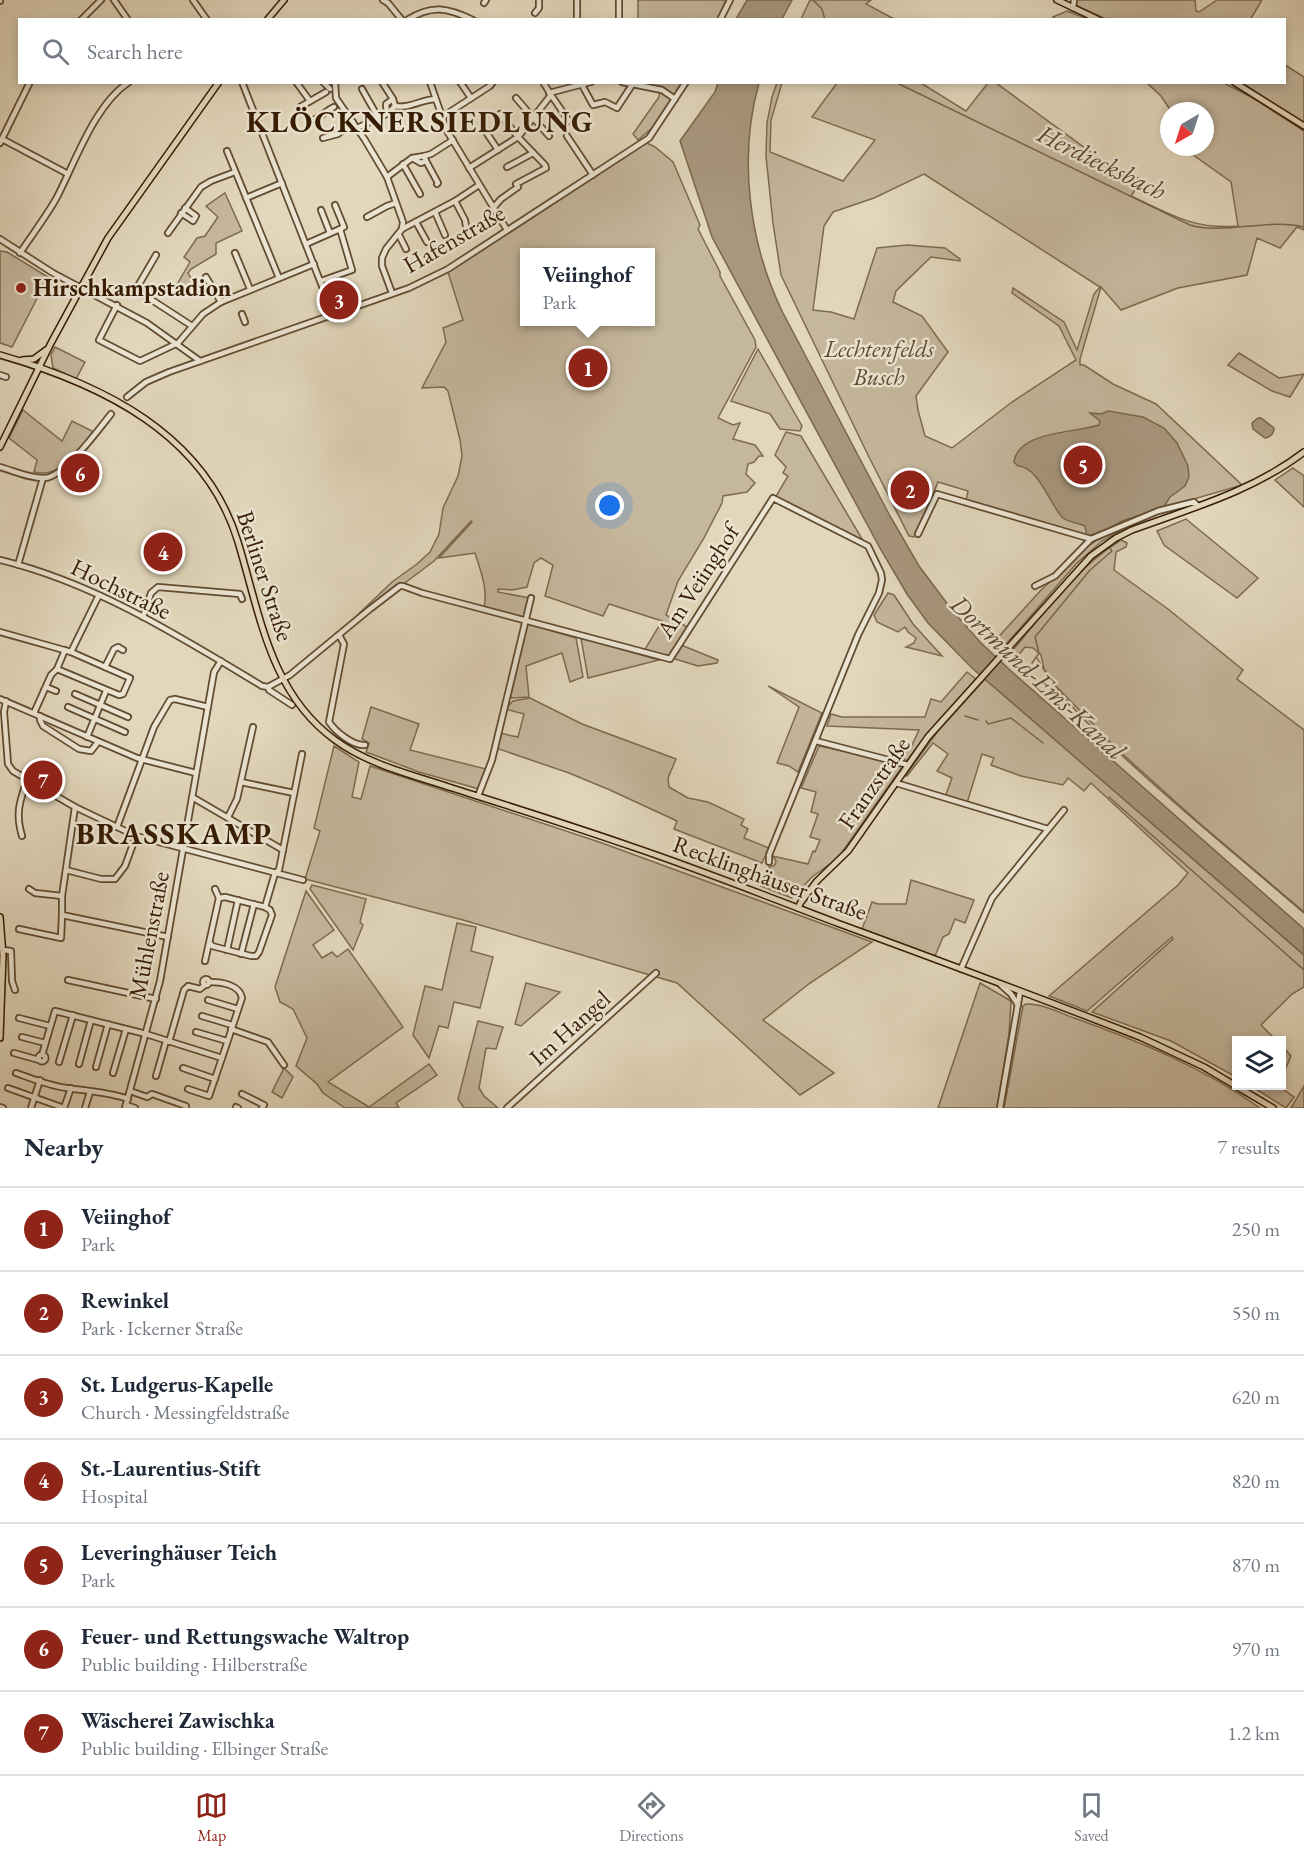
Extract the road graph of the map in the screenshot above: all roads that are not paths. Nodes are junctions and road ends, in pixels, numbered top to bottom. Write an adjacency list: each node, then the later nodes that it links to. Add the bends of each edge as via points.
1 (101, 0): 14 (street)
2 (114, 0): 15 (street)
3 (193, 0): 16 (street)
4 (284, 0): 17 (main road)
5 (383, 0): 18 (street)
6 (539, 0): 13 (street)
7 (577, 0): 21 (street)
8 (619, 0): 22 (street)
9 (730, 0): 23 (street)
10 (1057, 0): 12 (main road)
11 (1074, 0): 12 (street)
12 (1073, 8): 24 (main road)
13 (535, 13)
14 (83, 18)
15 (127, 18)
16 (206, 18)
17 (269, 18)
18 (400, 18)
19 (411, 18): 20 (street, via 436,8)
20 (468, 18)
21 (577, 18)
22 (619, 18)
23 (721, 18)
24 (1095, 18)
25 (29, 84): 70 (street)
26 (127, 84): 81 (street, via 111,99)
27 (218, 84): 117 (main road, via 108,238)
28 (243, 84): 84 (street)
29 (297, 84): 50 (street)
30 (324, 84): 50 (street, via 328,90)
31 (335, 84): 61 (street, via 336,98)
32 (383, 84): 47 (street)
33 (431, 84): 48 (street)
34 (461, 84): 45 (street)
35 (490, 84): 45 (street)
36 (544, 84): 44 (street)
37 (585, 84): 41 (street)
38 (629, 84): 42 (street)
39 (685, 84): 49 (street, Hafenstraße)
40 (1237, 84): 62 (main road)
41 (582, 85): 42 (street, via 593,105 605,102 617,108); 44 (street)
42 (632, 85): 49 (street, via 662,90)
43 (362, 89): 58 (street)
44 (550, 94): 57 (street); 60 (street)
45 (471, 98): 56 (street)
46 (516, 98): 57 (street)
47 (393, 99): 52 (street); 54 (street, via 386,104)
48 (435, 99): 52 (street, via 405,108); 56 (street)
49 (675, 99): 82 (street, Hafenstraße, via 649,138)
50 (310, 101): 53 (street)
51 (334, 106): 59 (street)
52 (395, 106): 54 (street)
53 (300, 107)
54 (387, 114): 58 (street)
55 (500, 114): 67 (street)
56 (442, 117): 69 (street)
57 (533, 118): 65 (street); 67 (street)
58 (379, 119): 63 (street)
59 (310, 121)
60 (569, 121)
61 (353, 122): 63 (street); 68 (street, via 338,134)
62 (1304, 126)
63 (357, 128): 83 (street)
64 (484, 129): 71 (street)
65 (549, 136)
66 (567, 136): 82 (street)
67 (518, 137): 71 (street); 73 (street)
68 (323, 138)
69 (453, 140): 74 (street); 79 (street)
70 (1, 141): 81 (street)
71 (498, 150): 79 (street)
72 (226, 151): 80 (street)
73 (533, 153): 78 (street); 92 (street, via 547,171 517,186)
74 (424, 156): 75 (street); 76 (street)
75 (411, 158): 76 (street); 77 (street)
76 (426, 161): 85 (street)
77 (403, 164): 83 (street); 87 (street)
78 (507, 167)
79 (469, 168): 86 (street)
80 (235, 172): 88 (street); 93 (street, via 201,187)
81 (68, 174): 110 (street)
82 (592, 176): 101 (street, Hafenstraße)
83 (387, 177): 90 (street)
84 (282, 183): 88 (street); 108 (street)
85 (437, 184)
86 (479, 185): 89 (street); 92 (street)
87 (420, 194)
88 (246, 198): 115 (street)
89 (455, 201): 95 (street); 99 (street)
90 (396, 203): 97 (street); 102 (street, via 403,222)
91 (335, 205): 100 (street, via 344,227)
92 (494, 207): 101 (street)
93 (185, 208): 96 (street); 96 (street, via 196,216 193,221)
94 (321, 210): 104 (street)
95 (435, 212): 98 (street); 105 (street)
96 (181, 213): 103 (street)
97 (367, 217)
98 (416, 222): 102 (street); 107 (street)
99 (466, 226)
100 (339, 229): 104 (street); 116 (street, via 352,270)
101 (507, 230): 119 (street, Hafenstraße, via 448,269)
102 (400, 232): 109 (street); 119 (street, via 382,258)
103 (168, 233)
104 (330, 233): 108 (street)
105 (445, 235)
106 (0, 239): 110 (street)
107 (427, 243)
108 (306, 244): 113 (street)
109 (406, 249)
110 (20, 253): 117 (street)
111 (235, 253): 118 (street)
112 (156, 255): 125 (street, via 138,291)
113 (314, 264): 115 (street); 116 (street)
114 (206, 277): 120 (street)
115 (279, 278): 118 (street)
116 (321, 281): 123 (street)
117 (81, 287): 121 (street); 127 (main road)
118 (250, 289): 120 (street)
119 (392, 293): 123 (street, Hafenstraße)
120 (220, 302): 125 (street)
121 (117, 305): 126 (street); 126 (street, via 99,340 140,361)
122 (242, 314): 124 (street)
123 (333, 314): 130 (street, Hafenstraße)
124 (245, 322)
125 (192, 326): 126 (street)
126 (178, 343): 130 (street)
127 (49, 348): 129 (main road, via 33,359); 131 (main road)
128 (0, 355): 129 (main road, Berliner Straße)
129 (17, 360): 131 (main road, Berliner Straße)
130 (200, 361): 134 (street, Hafenstraße, via 146,382)
131 (39, 367): 136 (main road); 159 (main road, Berliner Straße, via 126,406 177,442 195,462 220,499 234,531 269,651)
132 (0, 375): 133 (street)
133 (6, 377)
134 (127, 397)
135 (111, 414): 139 (street, via 76,456 51,477)
136 (0, 447)
137 (1304, 452): 140 (main road, Franzstraße, via 1250,487)
138 (0, 467): 139 (street)
139 (43, 478): 144 (street)
140 (1198, 506): 142 (street, via 1194,502 1158,511); 182 (main road, Franzstraße, via 1132,530 1079,567 928,737)
141 (918, 534): 142 (street, via 937,494)
142 (1091, 539): 145 (street, via 1055,576)
143 (0, 560): 144 (street, Hochstraße)
144 (18, 565): 146 (street, Hochstraße)
145 (1035, 586)
146 (99, 595): 149 (street, Hochstraße); 155 (street)
147 (531, 598): 150 (street)
148 (242, 599): 149 (street, via 240,594 158,587 151,593)
149 (143, 617): 156 (street, Hochstraße)
150 (526, 622): 152 (street, Am Veiinghof, via 400,586); 177 (street, Am Veiinghof, via 670,659 773,498 867,546 881,573 881,587); 189 (street, via 492,760)
151 (0, 632): 153 (street)
152 (339, 635): 159 (street); 179 (street, via 344,644 329,722 359,746)
153 (65, 650): 155 (street); 158 (street)
154 (123, 650): 157 (street, via 114,649)
155 (71, 652): 157 (street)
156 (221, 661): 161 (street); 169 (street, Mühlenstraße, via 214,672)
157 (105, 667): 162 (street, via 130,678 123,694)
158 (57, 669): 160 (street); 162 (street)
159 (282, 680): 161 (street); 189 (main road, Recklinghäuser Straße, via 313,720 345,747 386,766)
160 (46, 687): 163 (street); 170 (street)
161 (268, 687): 167 (street)
162 (106, 691): 166 (street)
163 (56, 692)
164 (75, 694): 166 (street)
165 (3, 700): 170 (street); 184 (street, via 8,764)
166 (100, 705): 172 (street); 173 (street)
167 (292, 705)
168 (68, 707): 173 (street)
169 (208, 707): 181 (street, via 172,699 154,727); 183 (street, Mühlenstraße)
170 (34, 713): 171 (street)
171 (40, 716): 176 (street); 178 (street, via 43,726 80,749 91,750)
172 (129, 717)
173 (95, 719): 175 (street); 176 (street)
174 (253, 727): 185 (street)
175 (125, 732)
176 (87, 736): 178 (street)
177 (816, 741): 182 (street); 199 (street)
178 (98, 742): 181 (street)
179 (365, 745)
180 (302, 754): 187 (street)
181 (143, 760): 183 (street); 193 (street)
182 (908, 765): 186 (main road, Franzstraße)
183 (196, 773): 188 (street, Mühlenstraße)
184 (27, 780): 190 (street); 195 (street, via 17,821)
185 (241, 782): 187 (street); 192 (street)
186 (896, 783): 194 (street); 210 (main road, Franzstraße, via 848,851 817,881)
187 (294, 793): 198 (street)
188 (192, 796): 192 (street); 197 (street, Mühlenstraße)
189 (478, 796): 210 (main road, Recklinghäuser Straße, via 636,848)
190 (75, 807): 193 (street); 200 (street)
191 (1064, 810): 194 (street)
192 (228, 817): 198 (street)
193 (117, 828): 196 (street)
194 (1048, 830): 220 (street, via 992,898)
195 (22, 836)
196 (136, 836): 197 (street); 200 (street, via 115,879)
197 (183, 848): 201 (street); 214 (street, Mühlenstraße)
198 (283, 850): 201 (street)
199 (769, 862)
200 (66, 870): 205 (street)
201 (275, 873): 202 (street); 209 (street)
202 (303, 880)
203 (29, 889): 205 (street)
204 (215, 889): 206 (street)
205 (62, 896): 211 (street)
206 (219, 898): 207 (street); 215 (street)
207 (238, 900): 208 (street); 217 (street)
208 (254, 904): 209 (street); 218 (street)
209 (266, 907): 218 (street, via 272,915 259,952 256,956)
210 (798, 908): 220 (main road, Recklinghäuser Straße)
211 (62, 915): 213 (street, via 61,938); 214 (street)
212 (0, 918): 216 (main road)
213 (19, 929)
214 (168, 937): 226 (street, Mühlenstraße)
215 (210, 943): 217 (street); 219 (street)
216 (3, 950): 224 (street, via 11,951); 241 (main road)
217 (227, 950): 218 (street)
218 (241, 954)
219 (205, 961)
220 (962, 969): 223 (main road, Recklinghäuser Straße)
221 (656, 973): 273 (street, Im Hangel)
222 (68, 980): 226 (street)
223 (1000, 984): 225 (main road, Recklinghäuser Straße); 228 (street)
224 (15, 990)
225 (1020, 992): 228 (street); 275 (main road, Recklinghäuser Straße, via 1150,1041)
226 (156, 999): 239 (street, Mühlenstraße)
227 (208, 1000): 229 (street)
228 (1018, 1005): 274 (street)
229 (238, 1008): 236 (street); 243 (street, via 242,998 236,988 207,983 200,989 188,986)
230 (73, 1015): 233 (street); 235 (street, via 55,1011); 247 (street)
231 (202, 1016): 236 (street)
232 (19, 1018): 235 (street)
233 (91, 1020): 234 (street); 248 (street)
234 (108, 1024): 237 (street); 250 (street)
235 (50, 1026): 244 (street)
236 (232, 1027): 242 (street); 249 (street, via 268,1042)
237 (126, 1029): 239 (street); 253 (street)
238 (196, 1032): 242 (street)
239 (146, 1034): 243 (street); 260 (street, Mühlenstraße)
240 (22, 1037): 244 (street)
241 (0, 1038)
242 (227, 1041): 246 (street)
243 (167, 1042): 246 (street); 254 (street)
244 (45, 1043): 245 (street, via 40,1057)
245 (14, 1053)
246 (222, 1058): 255 (street)
247 (59, 1062)
248 (79, 1064)
249 (284, 1065)
250 (96, 1067)
251 (183, 1068): 255 (street)
252 (16, 1073): 256 (street)
253 (113, 1073)
254 (156, 1076)
255 (215, 1079): 259 (street, via 209,1096)
256 (40, 1080): 258 (street); 263 (street)
257 (8, 1088): 263 (street)
258 (71, 1088): 261 (street); 267 (street)
259 (188, 1089)
260 (130, 1091): 264 (street); 265 (street, Mühlenstraße)
261 (90, 1092): 265 (street, via 112,1094); 268 (street)
262 (242, 1094): 272 (street, via 264,1105)
263 (34, 1098): 266 (street); 267 (street)
264 (168, 1100): 270 (street); 271 (street)
265 (126, 1104): 269 (street)
266 (31, 1108)
267 (64, 1108)
268 (85, 1108)
269 (135, 1108)
270 (165, 1108)
271 (186, 1108)
272 (262, 1108)
273 (507, 1108)
274 (1000, 1108)
275 (1273, 1108)

